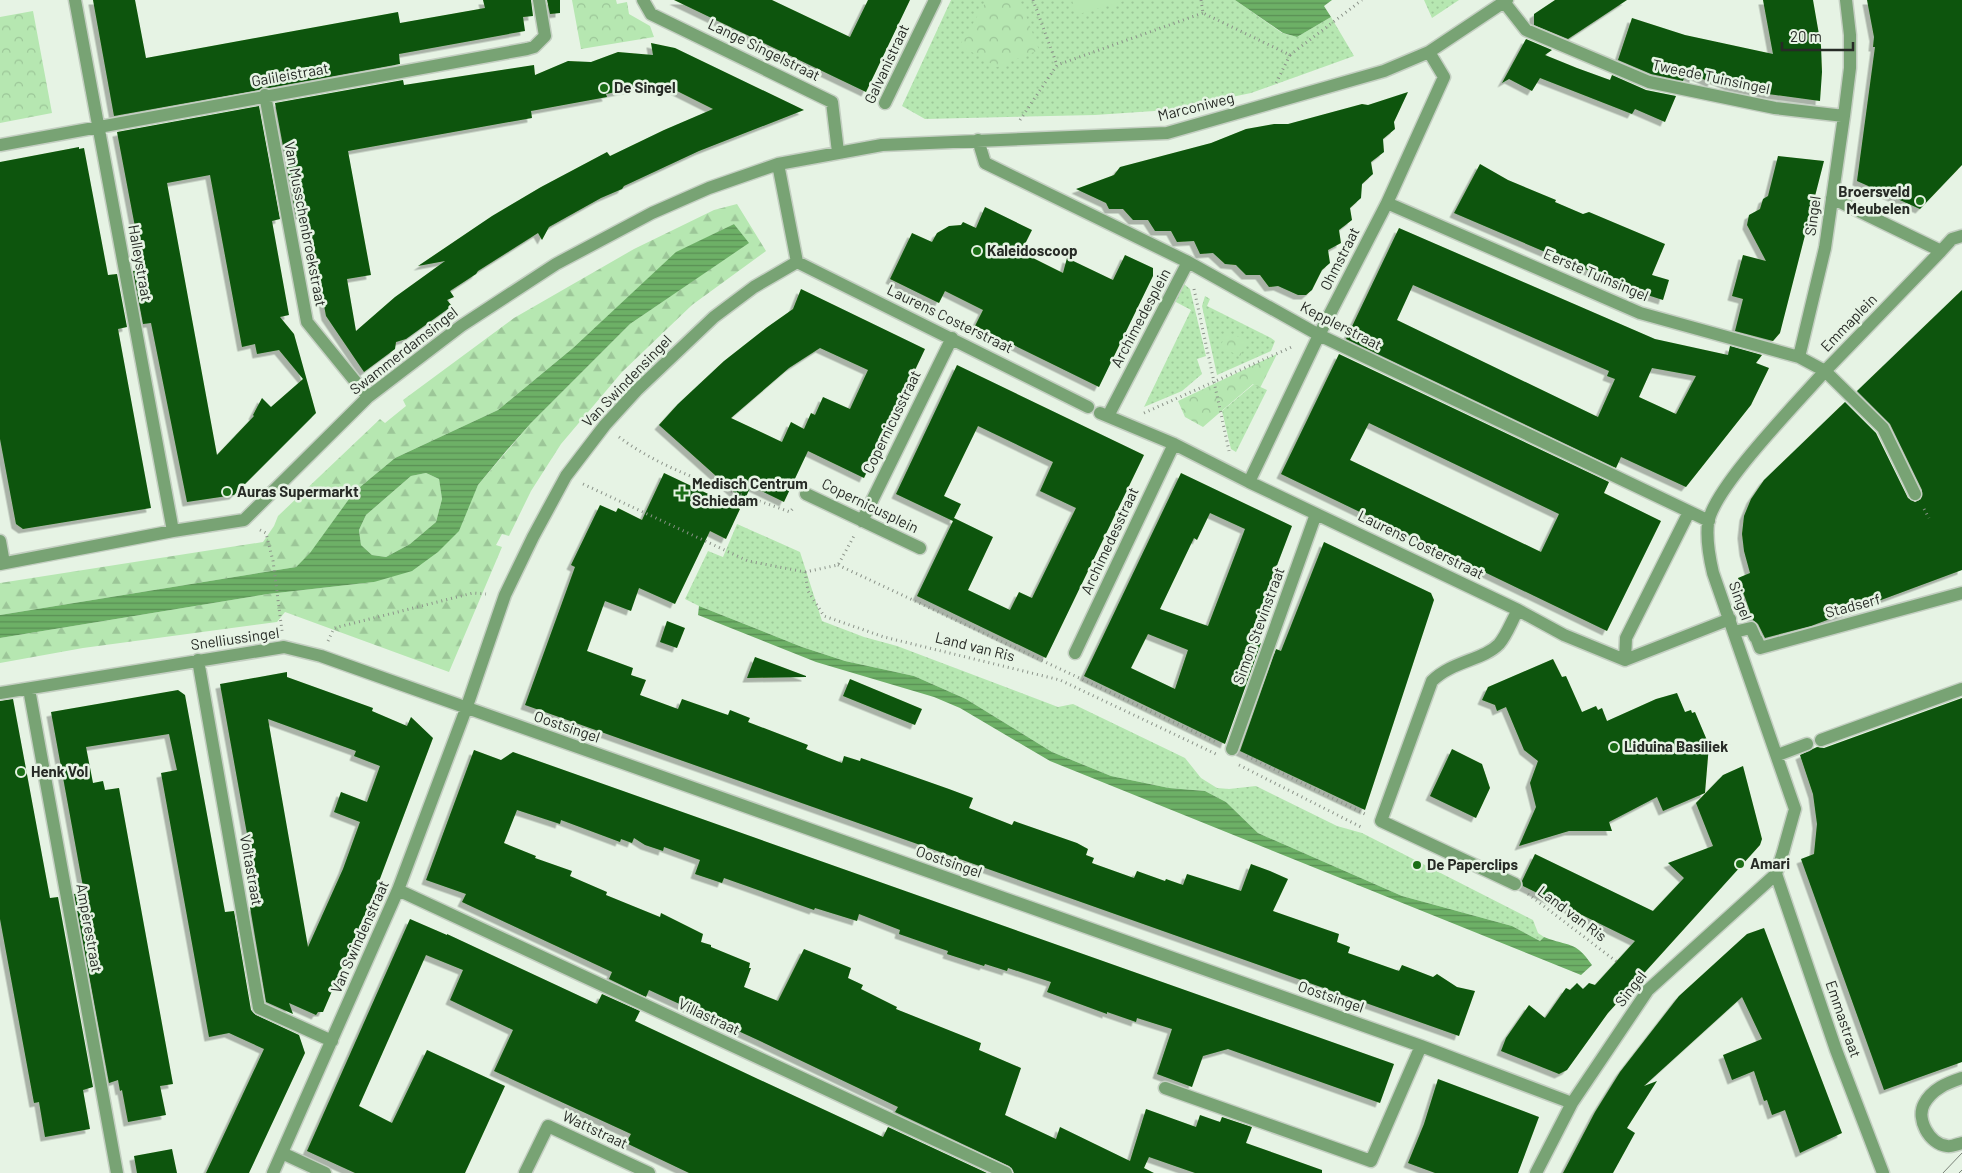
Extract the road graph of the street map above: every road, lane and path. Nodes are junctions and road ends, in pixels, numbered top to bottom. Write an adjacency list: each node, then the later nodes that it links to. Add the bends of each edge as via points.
1 (75, 0): 18 (street, Halleystraat)
2 (539, 0): 14 (street, Galileistraat, via 545,36 534,47)
3 (643, 0): 22 (street, Lange Singelstraat, via 651,14 832,102)
4 (935, 0): 15 (street, Galvanistraat)
5 (1033, 0): 13 (path)
6 (1202, 0): 10 (path)
7 (1362, 0): 12 (path)
8 (1846, 0): 17 (street, Singel, via 1850,68)
9 (1505, 1): 11 (street, Marconiweg); 17 (street, Tweede Tuinsingel, via 1526,30 1649,82 1775,108)
10 (1203, 13): 12 (path); 13 (path)
11 (1429, 52): 16 (street, Marconiweg, via 1384,71); 25 (street, Ohmstraat, via 1444,77)
12 (1290, 55): 16 (path)
13 (1057, 65): 19 (path)
14 (265, 95): 18 (street, Galileistraat); 35 (street, Van Musschenbroekstraat, via 307,322)
15 (885, 103)
16 (1264, 105): 19 (street, Marconiweg, via 1167,133)
17 (1844, 116): 24 (street, Singel)
18 (98, 126): 21 (street, Galileistraat); 51 (street, Halleystraat)
19 (1008, 139): 20 (street, Marconiweg)
20 (978, 140): 22 (street, Marconiweg, via 882,144); 29 (street, Kepplerstraat, via 985,163)
21 (0, 145)
22 (838, 152): 23 (street, Swammerdamsingel)
23 (778, 164): 28 (street); 35 (street, Swammerdamsingel, via 709,188 652,213 556,264 461,326)
24 (1832, 198): 27 (street); 32 (street, Singel, via 1825,248)
25 (1387, 203): 30 (street, Ohmstraat); 32 (street, Eerste Tuinsingel, via 1640,313)
26 (1962, 236): 27 (street, Emmaplein, via 1952,239)
27 (1941, 251): 33 (street, Emmaplein)
28 (796, 262): 31 (street, Laurens Costerstraat); 39 (street, Van Swindensingel, via 754,287 714,317)
29 (1188, 262): 30 (street, Kepplerstraat); 34 (path, Archimedesplein); 37 (street, Archimedesplein)
30 (1319, 334): 34 (path); 43 (street, Ohmstraat); 46 (street, Kepplerstraat)
31 (952, 338): 36 (street, Laurens Costerstraat); 49 (street, Copernicusstraat)
32 (1799, 356): 33 (street)
33 (1825, 371): 45 (street, Emmaplein, via 1883,428); 50 (street, Singel, via 1721,494)
34 (1214, 380): 38 (path); 41 (path, Archimedesplein)
35 (368, 396): 48 (street, Swammerdamsingel)
36 (1088, 407)
37 (1104, 414): 38 (street, Laurens Costerstraat)
38 (1124, 422): 40 (street, Laurens Costerstraat)
39 (605, 425): 42 (street, Van Swindensingel); 44 (path, via 636,449 688,475 790,512)
40 (1174, 444): 41 (street, Laurens Costerstraat); 63 (street, Archimedesstraat)
41 (1234, 474): 43 (street, Laurens Costerstraat)
42 (566, 476): 56 (path, via 748,561); 58 (street, Van Swindensingel)
43 (1249, 482): 47 (street, Laurens Costerstraat)
44 (806, 494): 49 (street, Copernicusplein)
45 (1915, 494)
46 (1689, 512): 50 (street, Kepplerstraat); 66 (street, via 1626,638)
47 (1316, 514): 59 (street, Laurens Costerstraat); 75 (street, Simon Stevinstraat)
48 (244, 520): 51 (street); 62 (path, via 266,533)
49 (862, 520): 53 (street, Copernicusplein); 55 (path)
50 (1708, 522): 60 (street, Singel, via 1712,573)
51 (173, 531): 54 (street)
52 (0, 542): 54 (street)
53 (920, 548)
54 (2, 564)
55 (838, 565): 56 (path); 67 (path)
56 (805, 572): 68 (path, Land van Ris, via 808,591 824,616 884,637)
57 (1962, 593): 61 (street, Stadserf, via 1760,648 1751,628)
58 (504, 595): 64 (path, via 473,593 334,628); 72 (street, Van Swindensingel)
59 (1518, 610): 66 (street, Laurens Costerstraat, via 1564,635); 79 (street, via 1500,644 1450,667 1432,681)
60 (1730, 619): 61 (street, Singel); 66 (street)
61 (1734, 632): 76 (street, Singel)
62 (284, 647): 64 (street, Snelliussingel); 65 (street, Snelliussingel)
63 (1075, 653)
64 (321, 656): 72 (street, Snelliussingel)
65 (198, 660): 69 (street, Snelliussingel); 85 (street, Voltastraat, via 259,1008)
66 (1625, 660)
67 (1066, 671): 68 (path); 75 (path)
68 (1060, 680): 77 (path, Land van Ris)
69 (29, 689): 71 (street, Snelliussingel); 92 (street, Ampèrestraat)
70 (1962, 689): 73 (street)
71 (0, 694)
72 (466, 709): 83 (street, Van Swindenstraat); 86 (street, Oostsingel)
73 (1821, 740)
74 (1807, 744): 76 (street)
75 (1232, 749): 79 (path)
76 (1778, 755): 81 (street, Singel, via 1795,809)
77 (1220, 756)
78 (1237, 764): 80 (path, via 1371,832)
79 (1381, 822): 80 (street)
80 (1395, 829): 82 (street)
81 (1776, 874): 89 (street, Singel, via 1648,990); 99 (street, Emmastraat, via 1836,1050)
82 (1515, 884): 84 (path, Land van Ris)
83 (398, 890): 85 (street, Van Swindenstraat); 97 (street, Villastraat)
84 (1616, 962)
85 (332, 1041): 91 (street, Van Swindenstraat)
86 (1421, 1046): 88 (street, via 1371,1161); 89 (street, Oostsingel)
87 (1962, 1078): 90 (street, via 1940,1086 1923,1104 1922,1124 1932,1139 1946,1146)
88 (1165, 1088)
89 (1572, 1103): 98 (street, Singel)
90 (1962, 1144)
91 (282, 1153): 93 (street, Van Swindenstraat); 94 (street)
92 (118, 1173)
93 (273, 1173)
94 (325, 1173)
95 (525, 1173): 96 (street, Wattstraat, via 548,1126)
96 (649, 1173)
97 (1006, 1173)
98 (1536, 1173)
99 (1883, 1173)

